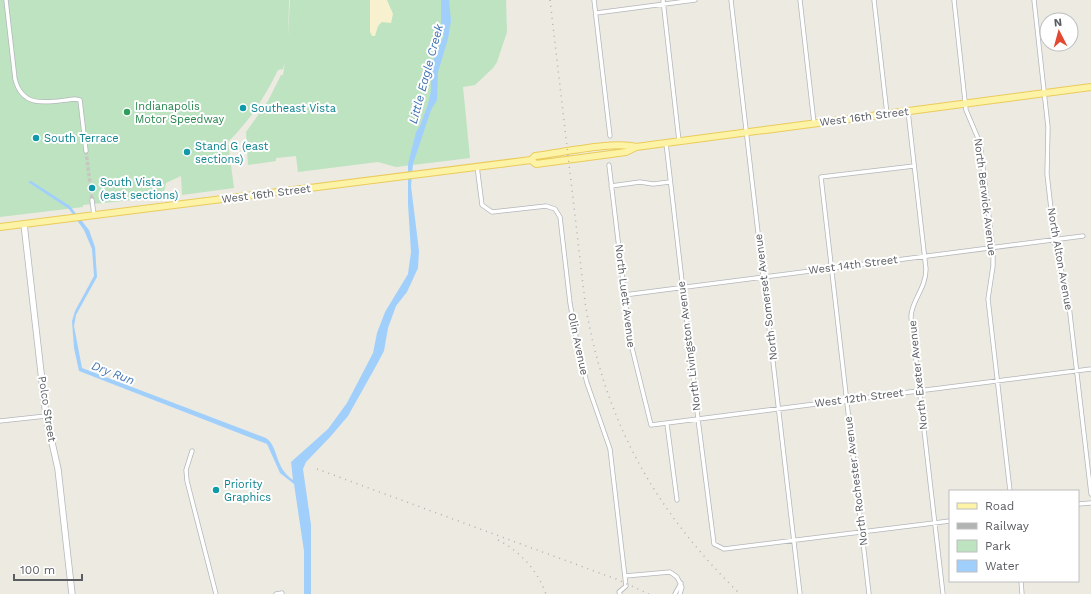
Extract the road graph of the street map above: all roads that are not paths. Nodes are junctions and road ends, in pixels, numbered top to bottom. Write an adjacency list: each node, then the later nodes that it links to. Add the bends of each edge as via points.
1 (6, 0): 21 (street, via 15,79 19,90 37,102 80,100)
2 (594, 0): 10 (street)
3 (695, 0): 9 (street)
4 (731, 0): 17 (street, North Somerset Avenue)
5 (800, 0): 16 (street)
6 (874, 0): 15 (street)
7 (954, 0): 13 (street, North Berwick Avenue)
8 (1034, 0): 12 (street, North Alton Avenue)
9 (663, 2): 10 (street); 19 (street)
10 (596, 13): 18 (street)
11 (1091, 87): 12 (main road, West 16th Street)
12 (1044, 93): 13 (main road, West 16th Street); 32 (street, North Alton Avenue, via 1048,127 1047,174)
13 (966, 104): 14 (main road, West 16th Street); 33 (street, North Berwick Avenue, via 968,118 980,143)
14 (908, 111): 15 (main road, West 16th Street); 24 (street, North Exeter Avenue)
15 (887, 114): 16 (main road, West 16th Street)
16 (814, 123): 17 (main road, West 16th Street)
17 (747, 132): 19 (main road, West 16th Street); 36 (street, North Somerset Avenue)
18 (610, 136)
19 (679, 141): 20 (main road, West 16th Street)
20 (666, 143): 23 (main road, West 16th Street, via 636,147 624,144 535,156 532,160); 25 (street, North Livingston Avenue)
21 (86, 151)
22 (609, 165): 26 (street, North Luett Avenue)
23 (477, 166): 28 (main road, West 16th Street); 60 (street, Olin Avenue, via 482,205 492,212 546,206 555,209 559,214 576,341 588,388 610,449)
24 (914, 166): 34 (street, North Exeter Avenue); 35 (street, North Rochester Avenue, via 820,177)
25 (670, 182): 26 (street, via 640,182); 37 (street, North Livingston Avenue)
26 (611, 186): 38 (street, North Luett Avenue)
27 (92, 200): 28 (street)
28 (94, 215): 29 (main road, West 16th Street)
29 (24, 224): 30 (main road, West 16th Street); 45 (street, Polco Street)
30 (0, 227)
31 (1083, 236): 32 (street, West 14th Street)
32 (1054, 239): 33 (street, West 14th Street); 40 (street, North Alton Avenue, via 1068,297)
33 (992, 247): 34 (street, West 14th Street); 41 (street, North Berwick Avenue, via 993,264 988,296)
34 (925, 256): 35 (street, West 14th Street); 42 (street, North Exeter Avenue, via 925,282 912,308 911,316)
35 (831, 268): 36 (street, West 14th Street); 43 (street, North Rochester Avenue)
36 (763, 277): 37 (street, West 14th Street); 44 (street, North Somerset Avenue)
37 (682, 287): 38 (street, West 14th Street); 46 (street, North Livingston Avenue)
38 (624, 295): 49 (street, North Luett Avenue, via 633,355)
39 (1091, 369): 40 (street, West 12th Street)
40 (1076, 371): 41 (street, West 12th Street); 52 (street, North Alton Avenue)
41 (998, 380): 42 (street, West 12th Street); 51 (street, North Berwick Avenue)
42 (919, 391): 43 (street, West 12th Street); 57 (street, North Exeter Avenue)
43 (846, 400): 44 (street, West 12th Street); 58 (street, North Rochester Avenue)
44 (779, 409): 46 (street, West 12th Street); 59 (street, North Somerset Avenue)
45 (46, 416): 47 (street); 65 (street, Polco Street, via 58,469)
46 (698, 419): 48 (street, West 12th Street); 59 (street, North Livingston Avenue, via 713,539 718,547 724,549)
47 (0, 421)
48 (667, 424): 49 (street, West 12th Street); 53 (street)
49 (651, 425)
50 (192, 451): 66 (street, via 186,470 187,481)
51 (1010, 490)
52 (1091, 494)
53 (677, 500)
54 (1091, 503): 55 (street)
55 (1079, 504)
56 (949, 521): 57 (street)
57 (935, 523): 58 (street); 74 (street, North Exeter Avenue)
58 (861, 532): 59 (street); 73 (street, North Rochester Avenue)
59 (794, 541): 72 (street, North Somerset Avenue)
60 (625, 576): 62 (street, via 667,571 675,575); 63 (street, Olin Avenue, via 626,586)
61 (1021, 582): 75 (street)
62 (681, 583): 70 (street); 71 (street)
63 (623, 589): 68 (street, Olin Avenue); 69 (street)
64 (282, 593): 67 (street)
65 (72, 594)
66 (216, 594)
67 (276, 594)
68 (620, 594)
69 (626, 594)
70 (675, 594)
71 (680, 594)
72 (800, 594)
73 (869, 594)
74 (943, 594)
75 (1022, 594)

